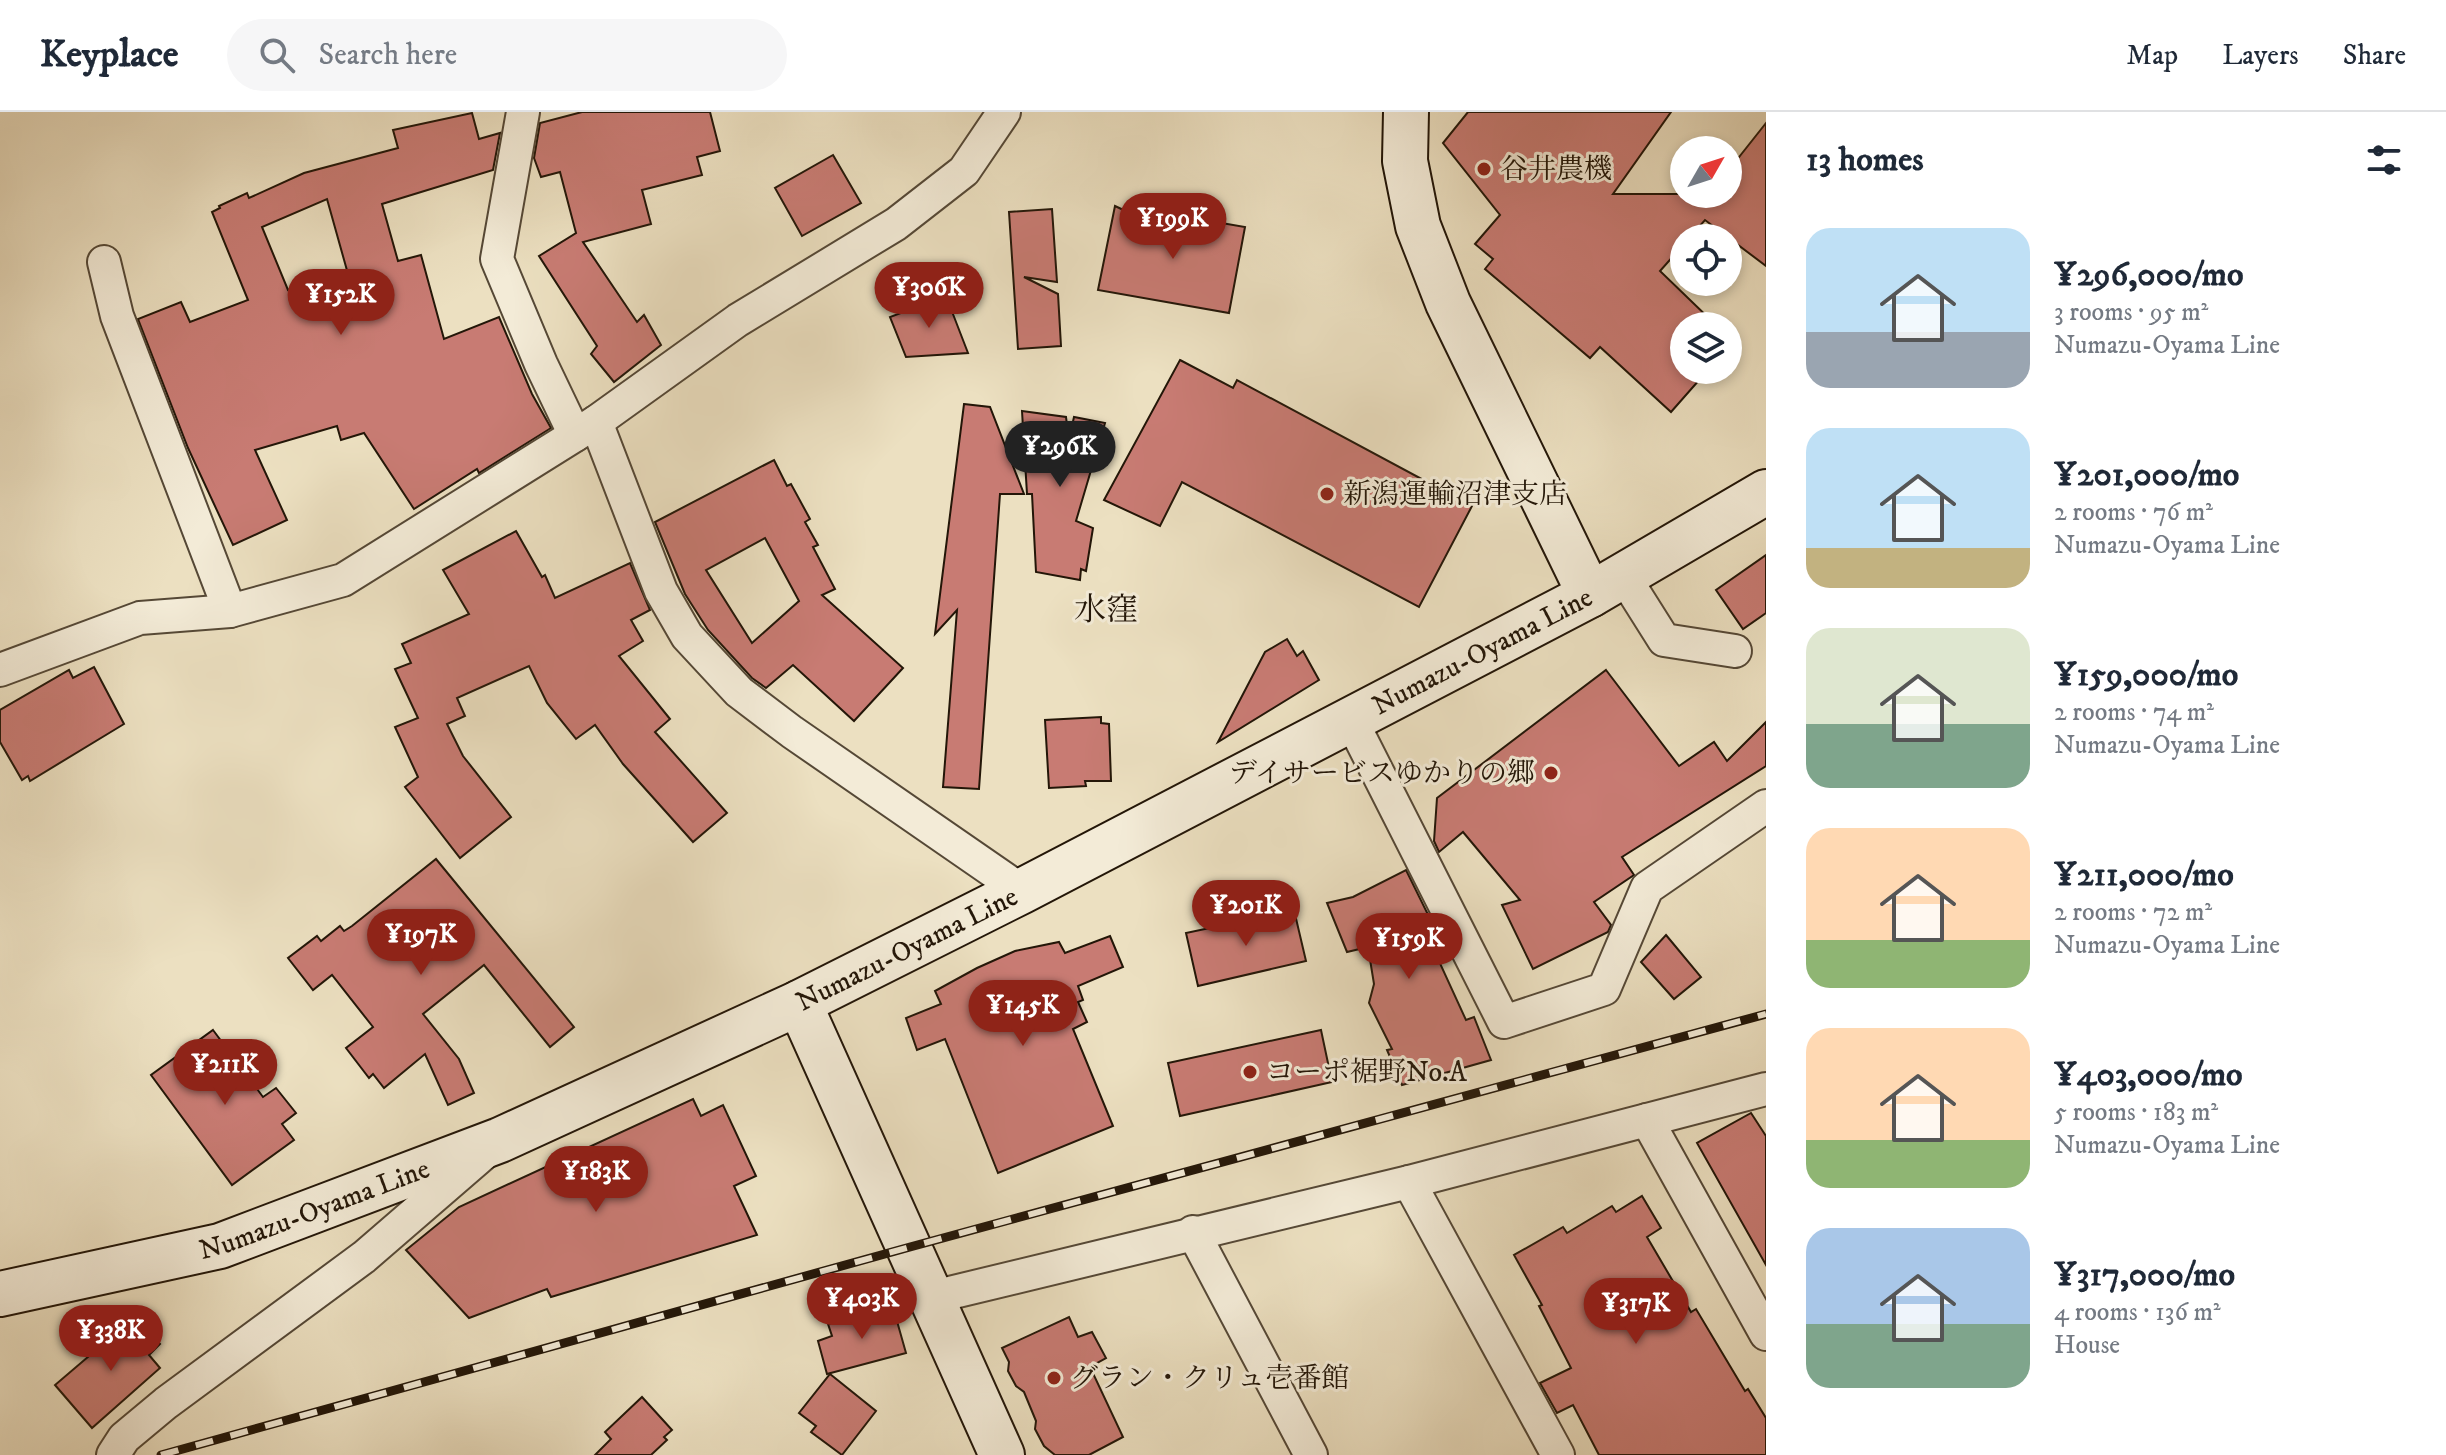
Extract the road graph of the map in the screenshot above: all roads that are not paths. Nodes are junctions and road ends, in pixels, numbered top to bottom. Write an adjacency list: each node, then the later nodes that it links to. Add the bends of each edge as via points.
1 (523, 112): 5 (street, via 497,259 541,364)
2 (1004, 112): 5 (street, via 964,171 896,224 738,320)
3 (1406, 112): 7 (main road, via 1405,161 1418,226 1448,303)
4 (104, 262): 8 (street, via 117,316)
5 (586, 429): 8 (street, via 343,580); 13 (street, via 687,636 750,700)
6 (1766, 492): 7 (main road, Numazu-Oyama Line)
7 (1606, 585): 9 (street, via 1664,640); 11 (main road, Numazu-Oyama Line)
8 (230, 611): 10 (street, via 140,618)
9 (1735, 651)
10 (0, 670)
11 (1351, 720): 12 (street, via 1504,1022 1604,989 1647,888); 13 (main road, Numazu-Oyama Line)
12 (1766, 806)
13 (1022, 891): 14 (main road, Numazu-Oyama Line)
14 (799, 1003): 17 (main road, Numazu-Oyama Line); 21 (main road)
15 (1766, 1089): 16 (street)
16 (1647, 1120): 18 (street); 22 (street)
17 (500, 1140): 20 (main road, Numazu-Oyama Line, via 220,1246); 23 (street, via 364,1257 166,1403 124,1438)
18 (1409, 1182): 19 (street); 26 (street)
19 (1193, 1232): 21 (street); 25 (street)
20 (0, 1294)
21 (933, 1297): 24 (main road)
22 (1766, 1334)
23 (113, 1455)
24 (1002, 1455)
25 (1311, 1455)
26 (1558, 1455)

